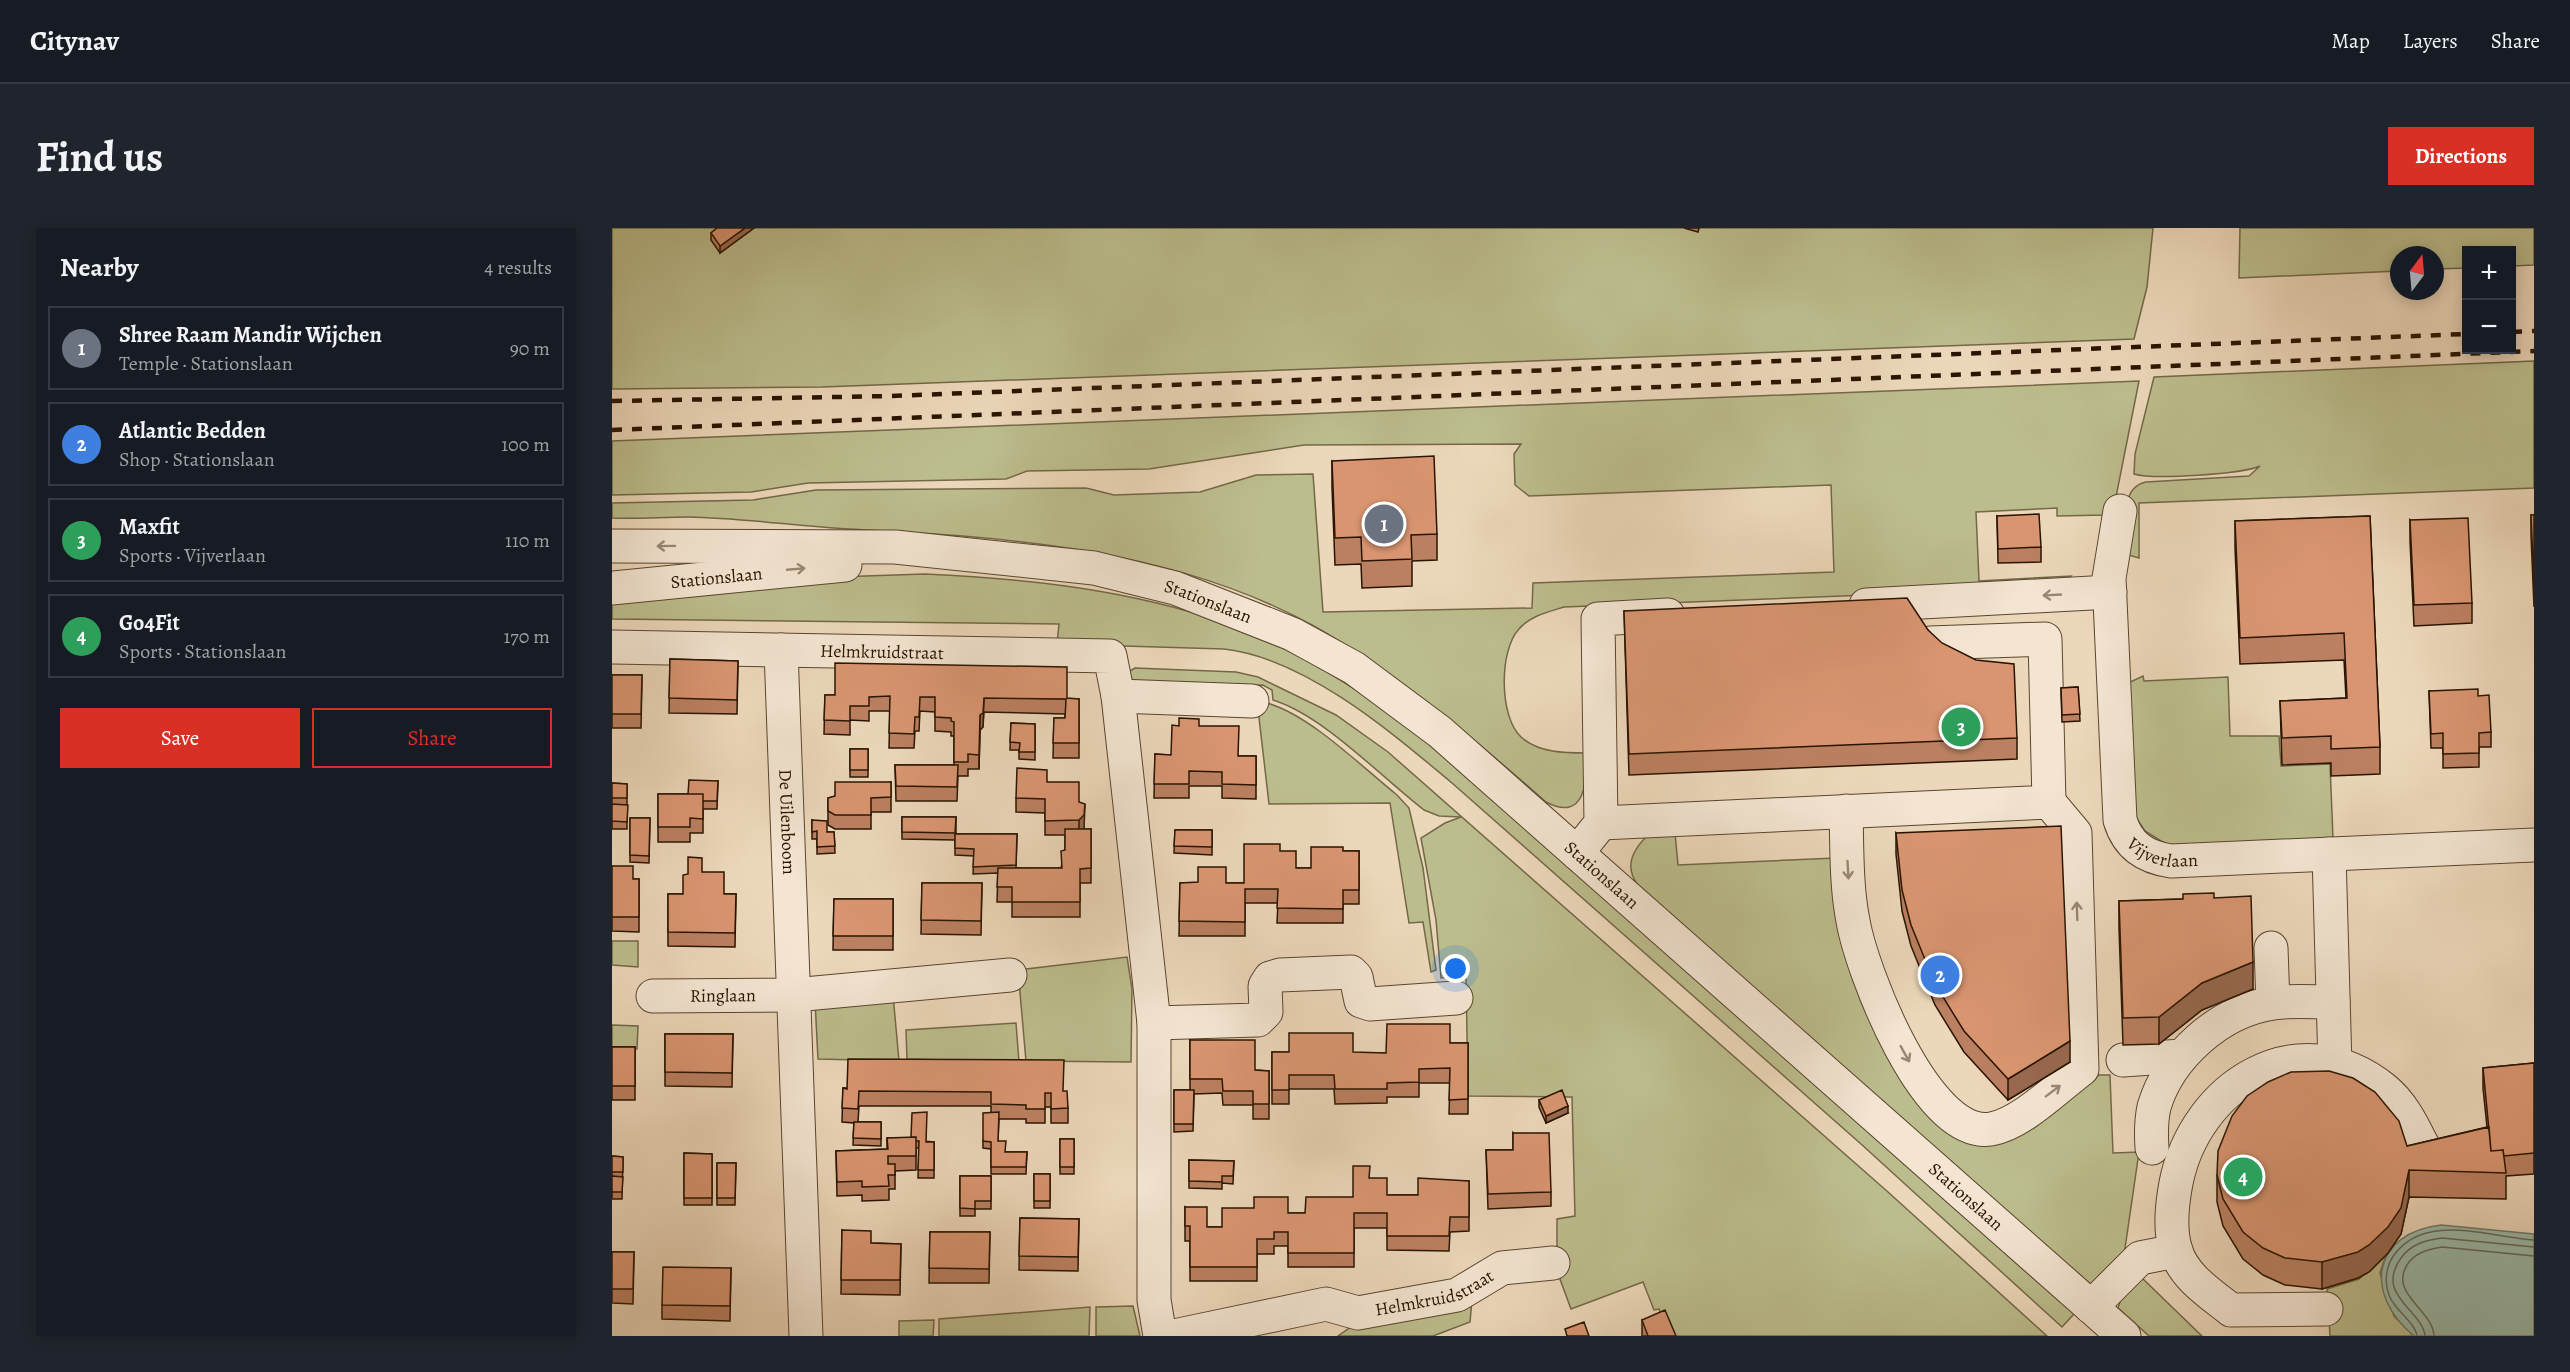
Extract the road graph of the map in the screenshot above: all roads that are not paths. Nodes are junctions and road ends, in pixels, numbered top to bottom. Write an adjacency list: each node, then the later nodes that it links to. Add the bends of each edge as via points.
1 (2120, 511): 5 (street, Vijverlaan)
2 (612, 546): 3 (street, Stationslaan, one-way to 2, via 895,547)
3 (1002, 557): 4 (street, Stationslaan, one-way to 3, via 856,564); 17 (street, Stationslaan, via 1094,568 1136,578 1218,604 1292,634 1354,669 1412,709)
4 (612, 588)
5 (2110, 592): 6 (street, one-way to 6); 18 (street, Vijverlaan, via 2120,820 2126,837 2152,858 2171,861)
6 (1836, 606)
7 (1693, 614): 15 (street, via 1598,619)
8 (1930, 643): 13 (street, via 2045,639)
9 (612, 647): 10 (street, Helmkruidstraat)
10 (781, 650): 11 (street, Helmkruidstraat, via 1110,656); 21 (street, De Uilenboom)
11 (1118, 696): 12 (street); 26 (street, Helmkruidstraat)
12 (1251, 701)
13 (2049, 801): 14 (street); 14 (street, one-way to 13, via 1852,920 1862,959 1899,1044 1920,1081 1948,1112 1968,1128 1991,1129 2012,1122 2082,1069 2075,833)
14 (1846, 811): 15 (street)
15 (1601, 823): 17 (street)
16 (2534, 846): 18 (street, Vijverlaan)
17 (1577, 853): 34 (street, Stationslaan)
18 (2329, 854): 24 (street)
19 (2271, 948): 25 (street)
20 (1010, 975): 21 (street)
21 (794, 995): 22 (street, Ringlaan); 36 (street, De Uilenboom)
22 (653, 996)
23 (1456, 998): 26 (street, via 1370,1004 1361,1001 1356,977 1351,972 1280,975 1270,978 1265,986 1266,1012 1258,1020)
24 (2333, 1002): 25 (street); 29 (street)
25 (2273, 1003): 27 (street, via 2226,1020)
26 (1154, 1023): 37 (street, Helmkruidstraat, via 1154,1300)
27 (2182, 1056): 28 (street); 30 (street, via 2155,1106)
28 (2123, 1060)
29 (2335, 1066): 31 (street, via 2355,1072 2386,1090 2410,1120); 32 (street, via 2290,1061 2272,1065 2239,1082 2209,1109 2178,1173 2172,1214)
30 (2152, 1148)
31 (2427, 1154)
32 (2176, 1251): 34 (street, via 2140,1258); 35 (street, via 2195,1281 2231,1310)
33 (1553, 1263): 38 (street, Helmkruidstraat, via 1502,1268 1457,1295 1358,1313 1326,1304)
34 (2091, 1307): 39 (street, Stationslaan)
35 (2326, 1309)
36 (806, 1336)
37 (1160, 1336)
38 (1174, 1336)
39 (2124, 1336)

